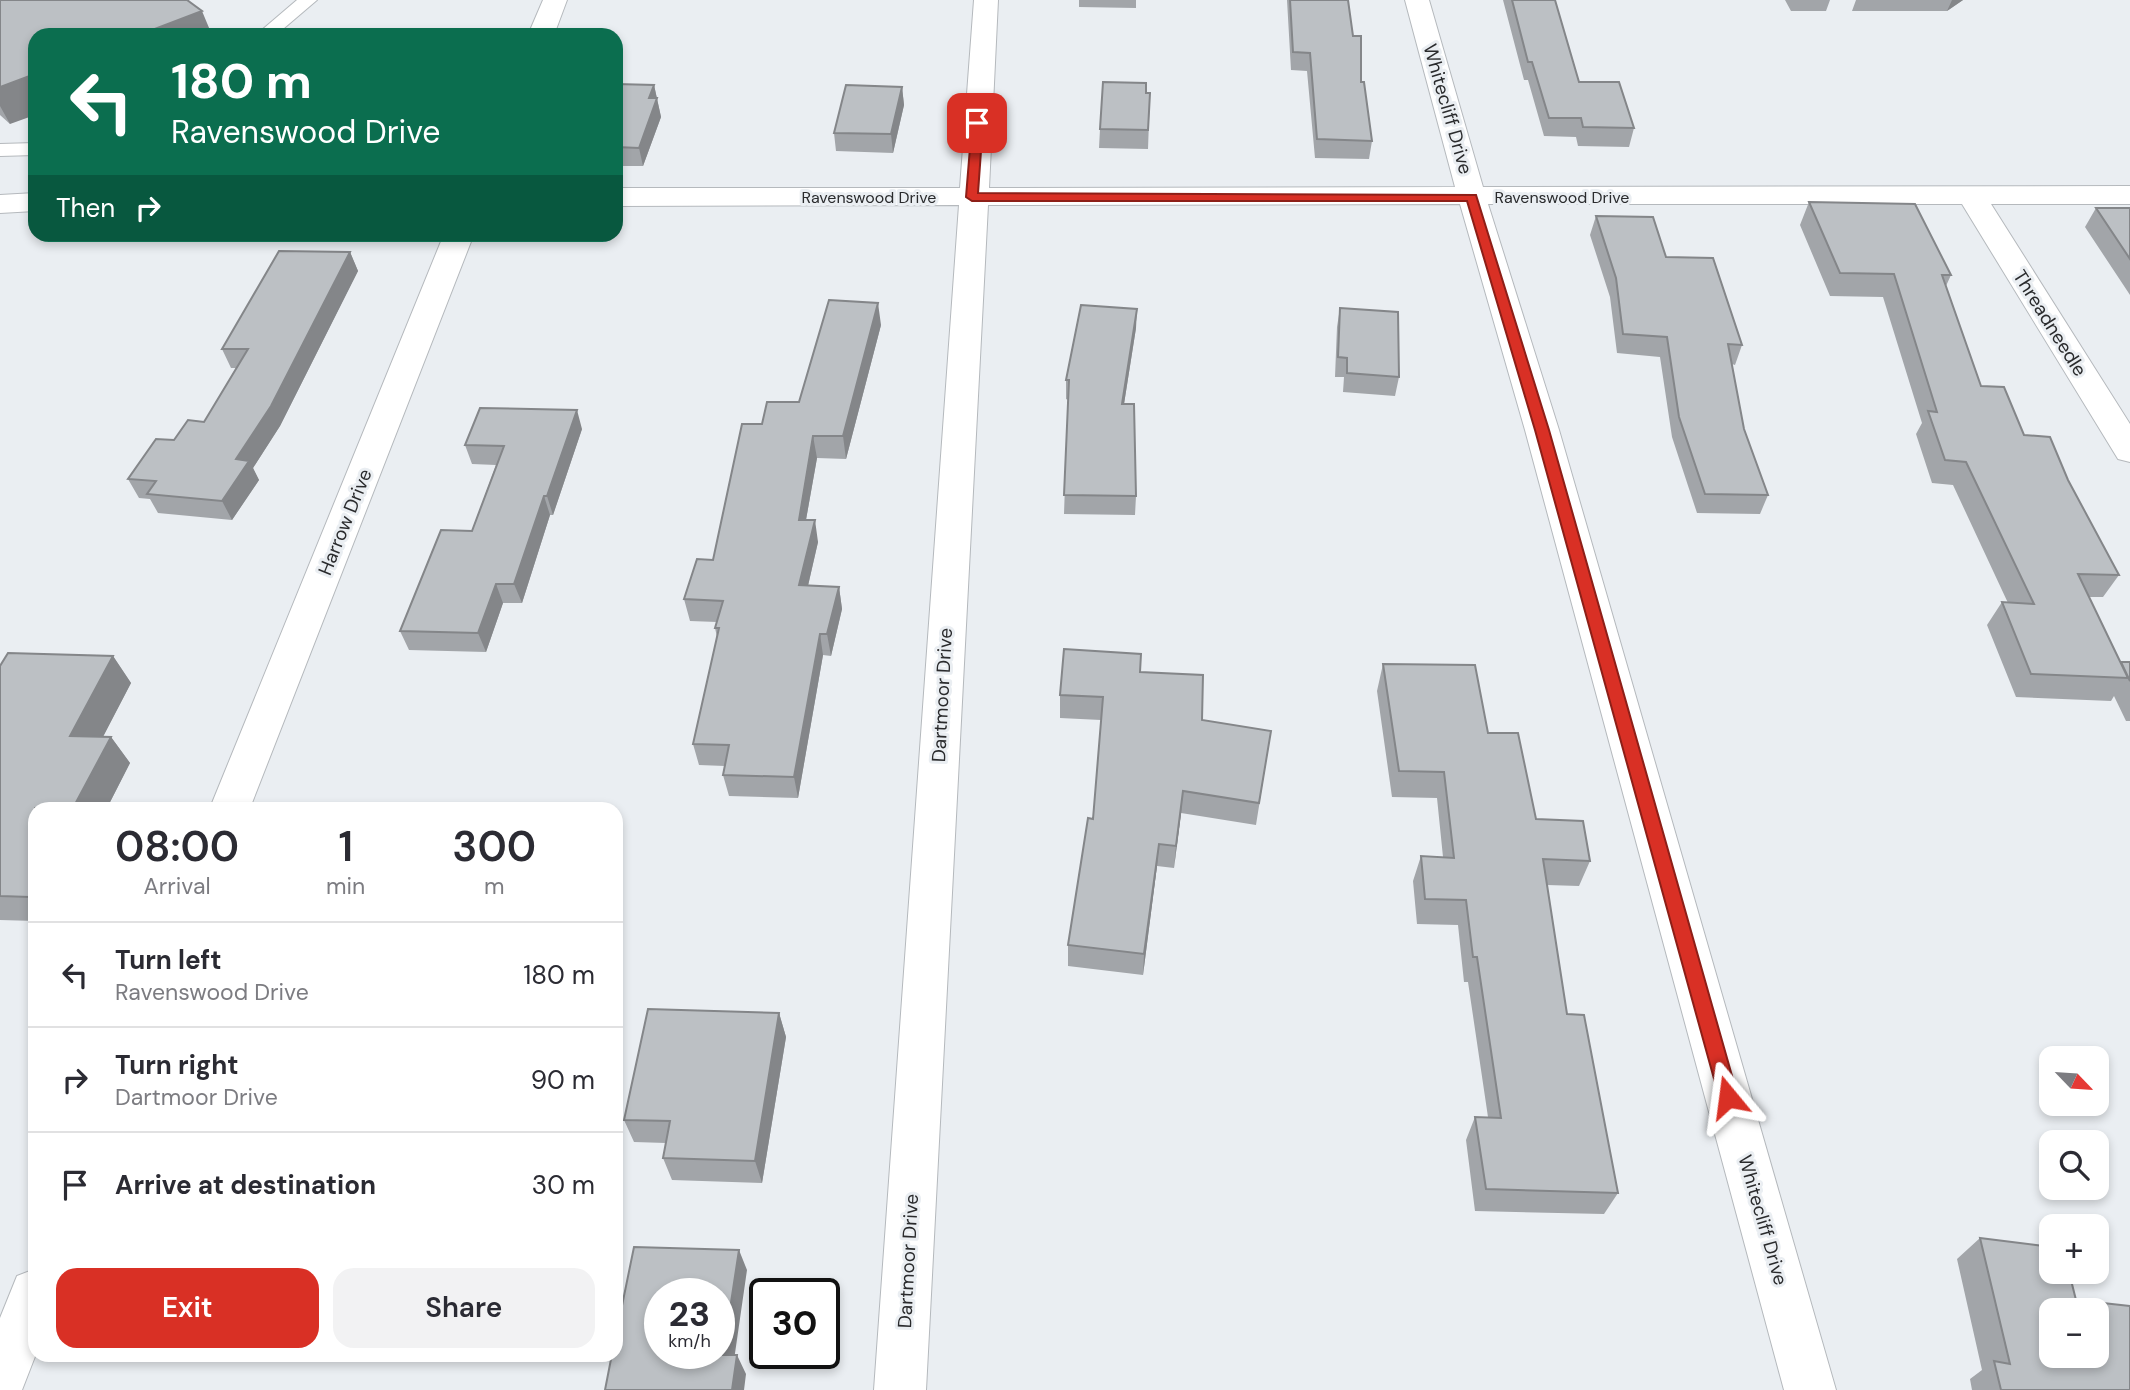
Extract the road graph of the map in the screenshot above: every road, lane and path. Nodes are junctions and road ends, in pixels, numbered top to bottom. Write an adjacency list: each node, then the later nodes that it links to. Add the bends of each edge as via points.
1 (308, 0): 5 (lane)
2 (555, 0): 6 (street)
3 (986, 0): 12 (street, Dartmoor Drive)
4 (1418, 0): 13 (street, Whitecliff Drive)
5 (274, 28)
6 (544, 28)
7 (28, 149): 8 (lane)
8 (0, 150)
9 (1971, 195): 10 (street, Ravenswood Drive); 13 (street, Ravenswood Drive); 17 (street, Threadneedle)
10 (2130, 195)
11 (623, 197): 12 (street, Ravenswood Drive)
12 (972, 197): 13 (street, Ravenswood Drive); 21 (street, Dartmoor Drive)
13 (1472, 198): 22 (street, Whitecliff Drive, via 1542,430)
14 (28, 202): 15 (street)
15 (0, 204)
16 (457, 242): 18 (street, Harrow Drive)
17 (2130, 452)
18 (232, 802)
19 (28, 1311): 20 (street)
20 (0, 1381)
21 (900, 1390)
22 (1810, 1390)

